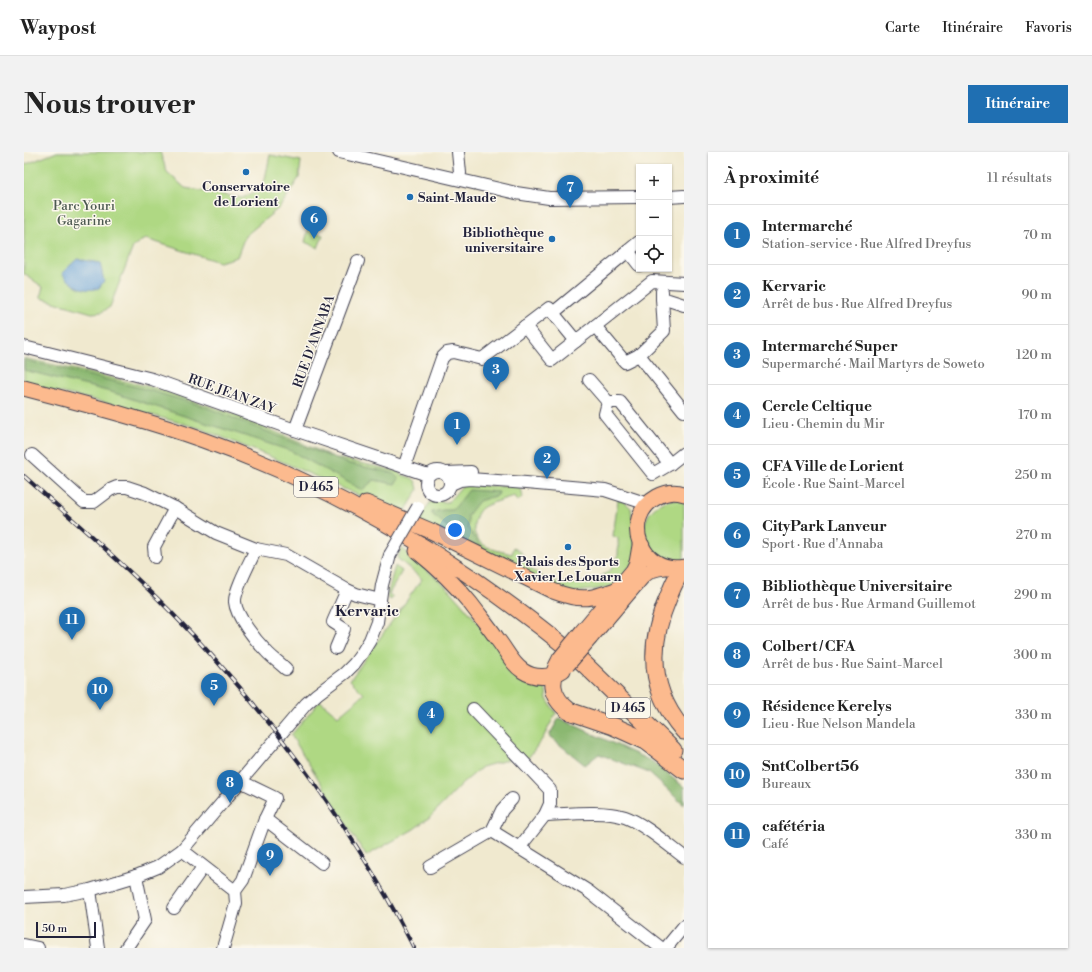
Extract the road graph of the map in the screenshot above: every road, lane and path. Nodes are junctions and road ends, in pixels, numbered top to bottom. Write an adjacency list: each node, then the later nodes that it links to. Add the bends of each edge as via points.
1 (339, 152): 3 (street)
2 (458, 152): 3 (street)
3 (458, 180): 5 (street, via 549,198)
4 (684, 196): 6 (street)
5 (636, 197)
6 (672, 197)
7 (636, 244): 8 (street)
8 (628, 251): 10 (street); 16 (street)
9 (358, 261): 26 (street, RUE D'ANNABA)
10 (636, 261)
11 (646, 272): 12 (street)
12 (657, 281): 13 (street); 14 (street); 18 (street)
13 (684, 283)
14 (662, 298): 15 (street); 21 (street, via 664,331)
15 (684, 305)
16 (551, 310): 17 (street); 19 (street)
17 (525, 326): 19 (street, via 552,360); 30 (street, via 482,359 453,352 444,355)
18 (595, 326): 19 (street); 21 (street, via 625,362)
19 (576, 341)
20 (24, 347): 26 (street, RUE JEAN ZAY, via 152,379)
21 (639, 355): 25 (street)
22 (589, 380): 24 (street)
23 (24, 388): 31 (main road, D 465, via 164,427)
24 (608, 402): 29 (street, via 620,402); 29 (street, via 606,414 653,474)
25 (684, 411)
26 (295, 430): 30 (street, RUE JEAN ZAY)
27 (684, 453): 29 (street)
28 (32, 455): 38 (street, via 84,502 94,502 110,490 127,487)
29 (670, 464)
30 (404, 467): 32 (street, RUE JEAN ZAY)
31 (274, 468): 36 (main road, D 465); 44 (main road, via 306,475 566,596 579,599 598,597)
32 (428, 475): 33 (street, via 437,470); 34 (street, via 426,484)
33 (448, 479): 34 (street, via 447,492 440,495); 37 (street, via 470,472 526,483 605,490)
34 (429, 492): 46 (street, bridge, via 390,555)
35 (684, 494): 37 (main road, via 665,494)
36 (332, 495): 49 (main road, D 465, via 392,526 489,589); 51 (main road, via 415,550 442,573 462,592 516,666 532,675)
37 (648, 504): 39 (main road, via 638,521 637,534)
38 (175, 508): 40 (street, via 216,533); 41 (street, via 154,547)
39 (641, 546): 42 (main road, via 648,557); 44 (highway, via 634,571)
40 (256, 548): 45 (street, via 286,554); 50 (street, via 236,594 237,611 265,651)
41 (155, 557)
42 (665, 567): 43 (main road); 47 (main road, via 648,572)
43 (684, 568): 53 (highway, via 676,579 662,612 654,649 661,694 669,712)
44 (622, 588): 47 (highway)
45 (347, 590): 46 (street); 48 (street, via 333,622 344,629)
46 (380, 600): 57 (street, via 377,622 362,654 345,673 306,704)
47 (587, 635): 49 (highway, bridge)
48 (336, 648)
49 (567, 659): 51 (highway); 54 (highway, D 465); 55 (highway, D 465, via 636,716)
50 (286, 669)
51 (553, 675): 56 (highway, via 552,683 558,702 569,711 613,726 646,742)
52 (473, 709): 59 (street, via 550,790 550,804)
53 (684, 731)
54 (684, 749)
55 (684, 761)
56 (684, 770)
57 (240, 781): 60 (street, via 274,798); 63 (street)
58 (512, 799): 61 (street, via 502,810)
59 (545, 815): 62 (street); 64 (street, via 605,814 626,817)
60 (264, 819): 65 (street); 70 (street, via 242,880)
61 (492, 831): 62 (street); 67 (street)
62 (519, 848): 79 (street, via 588,891)
63 (182, 850): 66 (street); 68 (street, via 158,867)
64 (684, 857)
65 (322, 863)
66 (203, 867): 70 (street); 72 (street)
67 (430, 867)
68 (136, 876): 69 (street); 77 (street, via 145,920)
69 (90, 890): 71 (street, via 64,895); 76 (street)
70 (235, 891): 78 (street, via 236,904)
71 (24, 897)
72 (174, 908)
73 (684, 926): 80 (street)
74 (24, 945): 75 (street)
75 (38, 948)
76 (98, 948)
77 (126, 948)
78 (223, 948)
79 (661, 948)
80 (666, 948)

